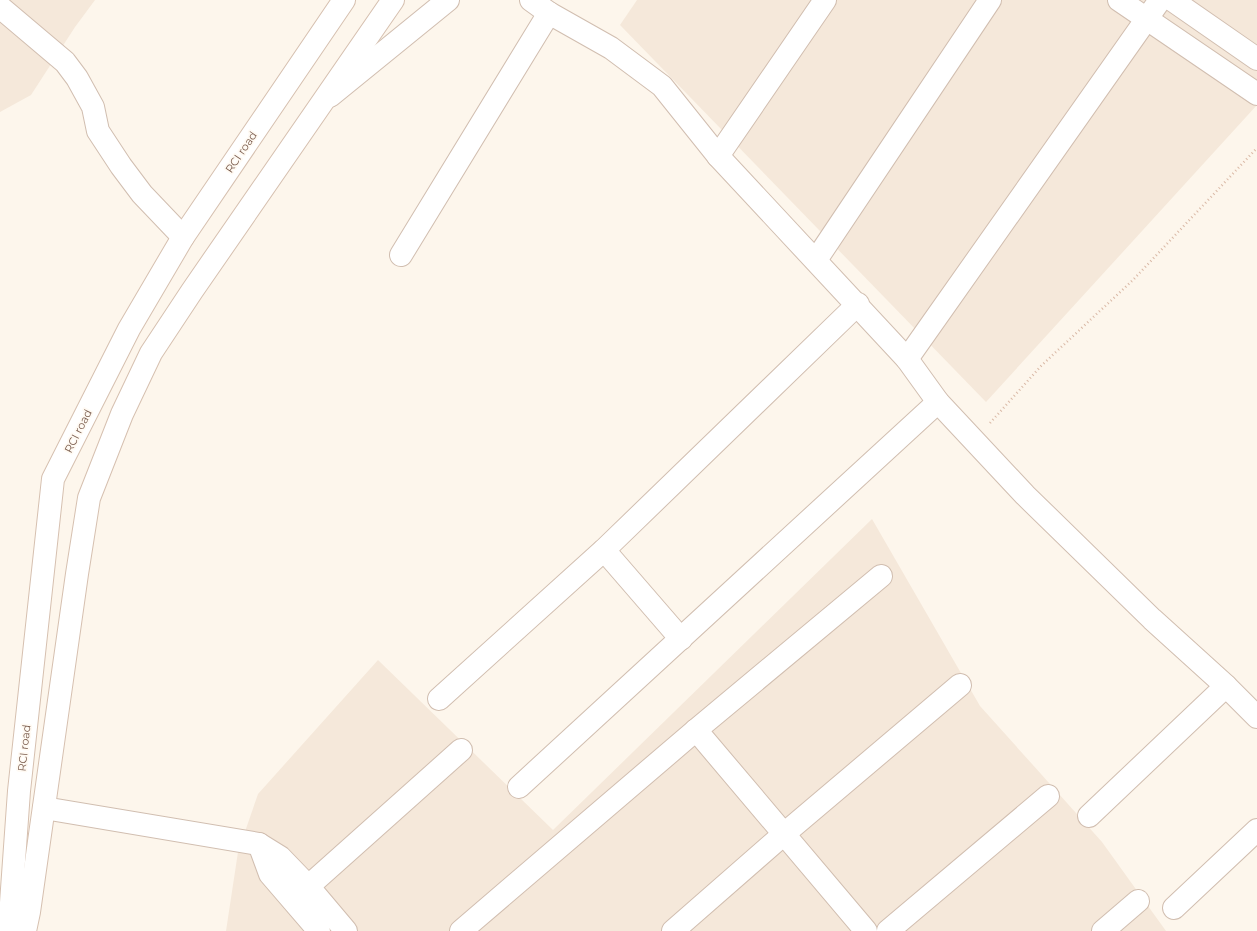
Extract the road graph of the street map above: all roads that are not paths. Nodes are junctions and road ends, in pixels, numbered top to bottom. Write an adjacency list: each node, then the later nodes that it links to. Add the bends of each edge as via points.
1 (344, 0): 17 (street, RCI road)
2 (393, 0): 15 (street)
3 (448, 0): 15 (street)
4 (531, 0): 11 (street)
5 (825, 0): 16 (street)
6 (990, 0): 19 (street)
7 (1119, 0): 12 (street)
8 (1160, 0): 12 (street)
9 (1172, 0): 13 (street)
10 (0, 7): 17 (street, via 64,62 77,78 93,107 98,131 121,166 142,194)
11 (549, 13): 16 (street, via 611,48 662,86); 18 (street)
12 (1147, 19): 14 (street); 21 (street)
13 (1257, 59)
14 (1257, 94)
15 (323, 102): 34 (street, via 151,353 119,421 89,498)
16 (718, 156): 19 (street)
17 (183, 237): 41 (street, RCI road, via 129,329 53,479 19,791)
18 (401, 255)
19 (816, 260): 20 (street)
20 (858, 304): 21 (street); 23 (street)
21 (907, 358): 22 (street)
22 (938, 402): 25 (street); 27 (street, via 1025,495 1152,620)
23 (604, 550): 25 (street); 28 (street)
24 (881, 576): 30 (street)
25 (682, 639): 32 (street)
26 (960, 685): 37 (street)
27 (1226, 686): 29 (street); 35 (street)
28 (439, 699)
29 (1257, 717)
30 (696, 730): 37 (street); 45 (street)
31 (461, 750): 38 (street)
32 (519, 787)
33 (1048, 796): 48 (street)
34 (44, 808): 38 (street, via 259,844 280,857); 42 (street)
35 (1089, 816)
36 (1257, 830): 40 (street)
37 (784, 834): 46 (street); 47 (street)
38 (300, 893): 43 (street); 44 (street)
39 (1138, 901): 49 (street)
40 (1174, 908)
41 (9, 931)
42 (25, 931)
43 (319, 931)
44 (346, 931)
45 (461, 931)
46 (673, 931)
47 (866, 931)
48 (888, 931)
49 (1103, 931)

